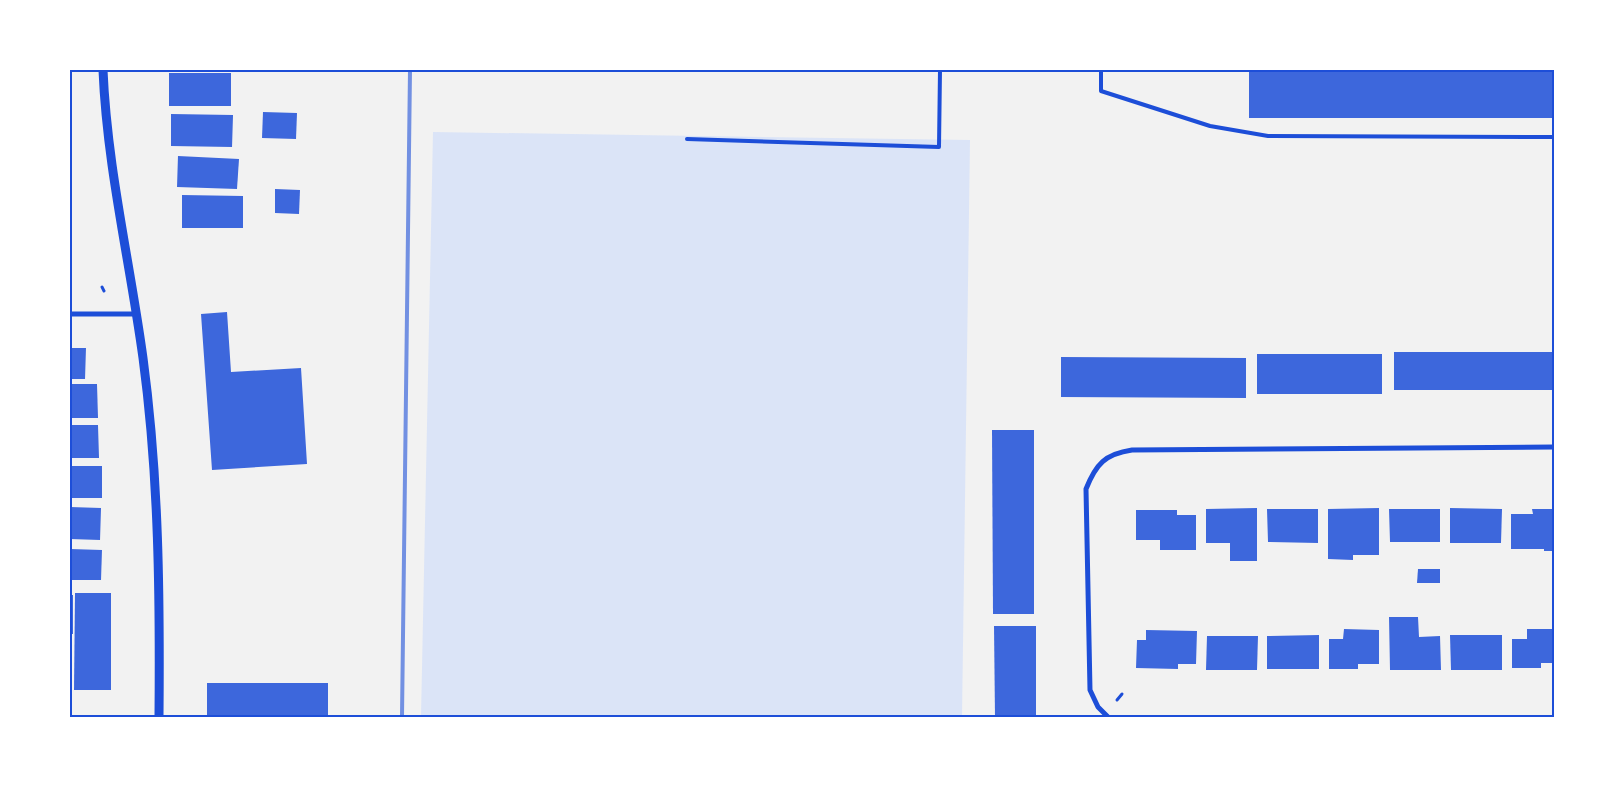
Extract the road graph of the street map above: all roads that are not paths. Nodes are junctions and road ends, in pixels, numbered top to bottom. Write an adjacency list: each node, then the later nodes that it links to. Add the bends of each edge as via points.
1 (103, 70): 7 (street, via 114,179)
2 (940, 70): 5 (lane, via 939,147)
3 (1101, 70): 4 (lane, via 1101,91 1210,126 1268,136)
4 (1554, 138)
5 (687, 139)
6 (70, 314): 7 (street)
7 (136, 314): 9 (street, via 154,460 160,630)
8 (1554, 447): 10 (street, via 1132,450 1117,452 1103,460 1092,472 1086,489 1090,690 1098,707)
9 (159, 717)
10 (1108, 717)

